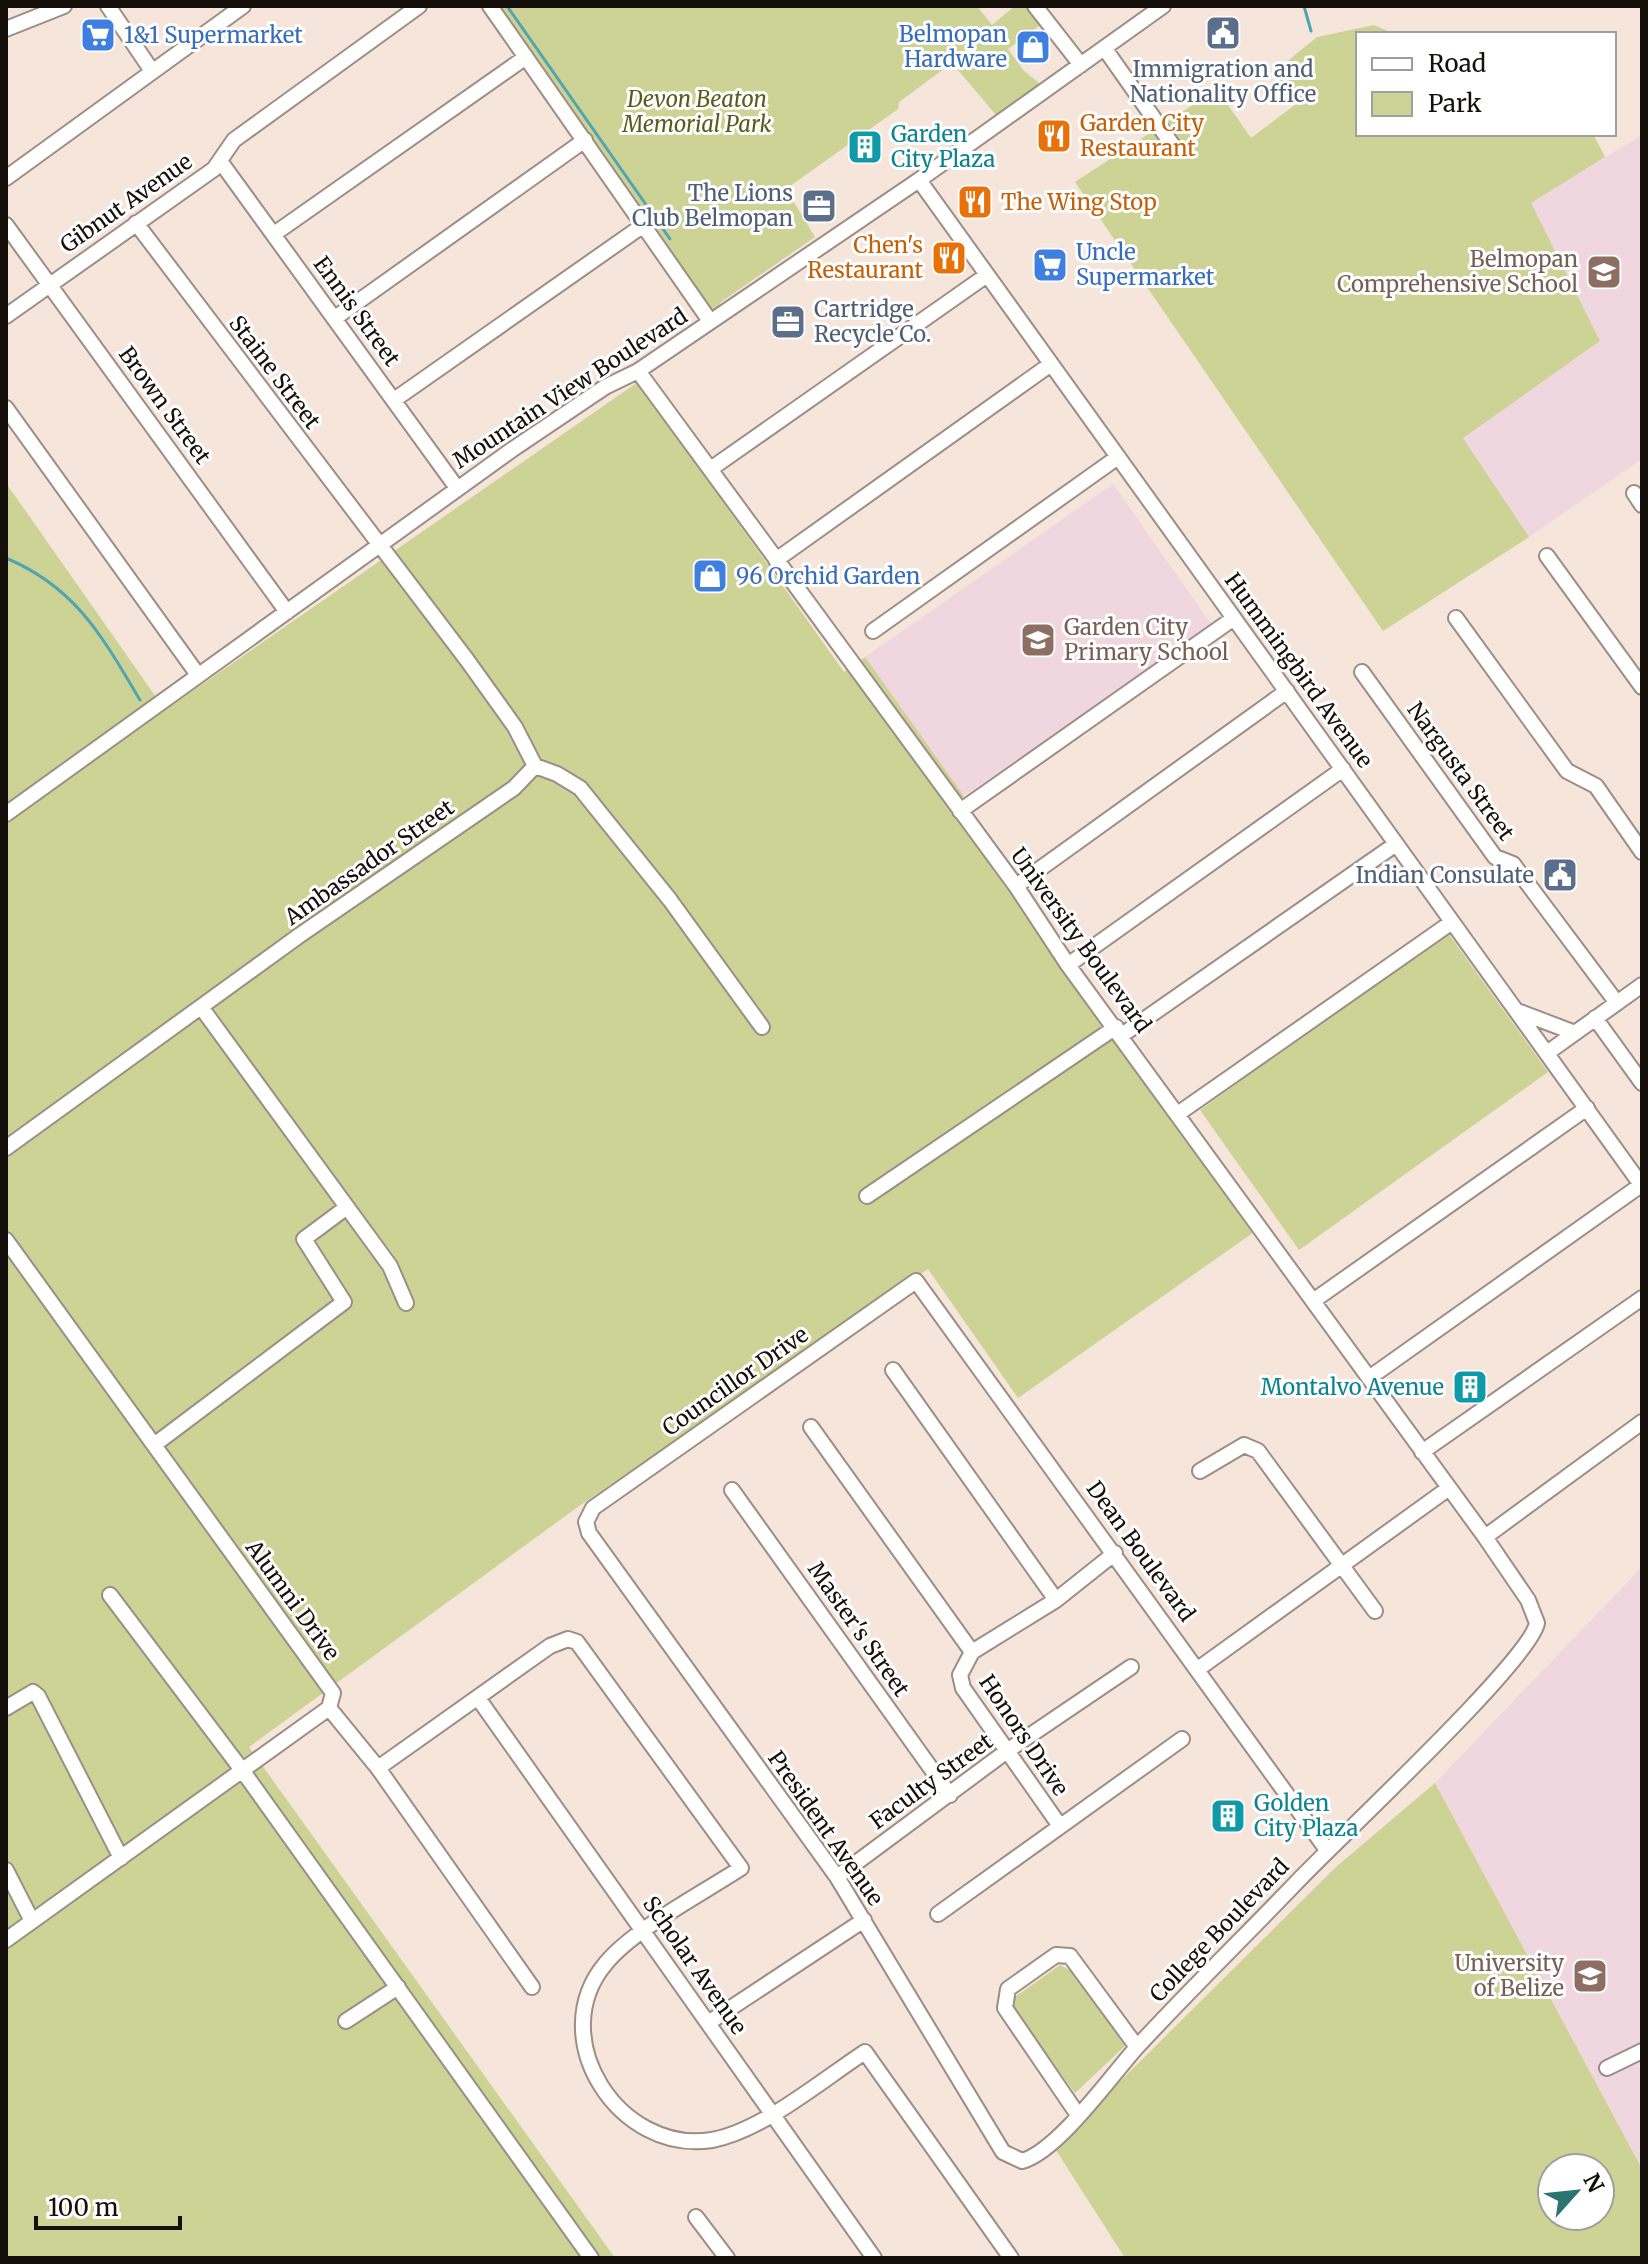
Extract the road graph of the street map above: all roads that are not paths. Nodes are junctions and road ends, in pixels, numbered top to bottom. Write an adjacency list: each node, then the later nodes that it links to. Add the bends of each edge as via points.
1 (64, 6): 8 (street)
2 (108, 6): 12 (street)
3 (243, 6): 12 (street)
4 (419, 6): 15 (street, Gibnut Avenue, via 234,140)
5 (490, 6): 10 (street)
6 (1035, 6): 11 (street)
7 (1163, 6): 9 (street, Mountain View Boulevard)
8 (8, 23)
9 (1105, 49): 11 (street, Mountain View Boulevard); 14 (street)
10 (526, 57): 13 (street); 21 (street)
11 (1081, 65): 17 (street, Mountain View Boulevard)
12 (152, 71): 16 (street)
13 (585, 140): 19 (street); 25 (street)
14 (1176, 150)
15 (220, 161): 18 (street, Gibnut Avenue); 21 (street, Ennis Street)
16 (6, 178)
17 (919, 180): 22 (street, Hummingbird Avenue); 26 (street, Mountain View Boulevard)
18 (136, 223): 23 (street, Gibnut Avenue); 34 (street, Staine Street)
19 (645, 224): 26 (street); 29 (street)
20 (6, 225): 23 (street, Brown Street)
21 (274, 234): 25 (street, Ennis Street)
22 (987, 275): 27 (street, Hummingbird Avenue); 32 (street)
23 (49, 284): 24 (street, Gibnut Avenue); 37 (street, Brown Street)
24 (6, 316)
25 (335, 318): 29 (street, Ennis Street)
26 (710, 321): 28 (street, Mountain View Boulevard)
27 (1051, 364): 31 (street, Hummingbird Avenue); 36 (street)
28 (638, 371): 32 (street, University Boulevard); 33 (street, Mountain View Boulevard, via 605,387)
29 (394, 400): 33 (street, Ennis Street)
30 (6, 408): 42 (street)
31 (1118, 457): 38 (street, Hummingbird Avenue); 40 (street)
32 (712, 468): 36 (street, University Boulevard)
33 (457, 488): 34 (street, Mountain View Boulevard)
34 (378, 548): 37 (street, Mountain View Boulevard); 45 (street, via 515,727)
35 (1547, 556): 43 (street)
36 (776, 560): 47 (street, University Boulevard)
37 (287, 612): 42 (street, Mountain View Boulevard)
38 (1234, 618): 44 (street, Hummingbird Avenue); 47 (street)
39 (1456, 618): 50 (street, via 1567,771 1596,786)
40 (873, 631)
41 (1362, 672): 55 (street, Nargusta Street, via 1495,857 1513,864)
42 (198, 675): 48 (street, Mountain View Boulevard)
43 (1642, 687)
44 (1287, 691): 46 (street, Hummingbird Avenue); 51 (street)
45 (535, 766): 56 (street, Ambassador Street, via 514,788); 59 (street, via 580,788)
46 (1343, 769): 49 (street, Hummingbird Avenue); 53 (street)
47 (960, 811): 51 (street, University Boulevard)
48 (6, 814)
49 (1396, 844): 52 (street, Hummingbird Avenue); 60 (street)
50 (1642, 852)
51 (1016, 886): 53 (street, University Boulevard)
52 (1452, 922): 57 (street, Hummingbird Avenue); 65 (street)
53 (1068, 965): 60 (street, University Boulevard)
54 (1642, 985): 55 (street)
55 (1617, 1003): 58 (street)
56 (201, 1007): 66 (street, Ambassador Street); 69 (street)
57 (1516, 1011): 61 (street); 62 (street, Hummingbird Avenue)
58 (1595, 1018): 61 (street); 63 (street)
59 (762, 1027)
60 (1119, 1031): 65 (street, University Boulevard); 68 (street)
61 (1575, 1033): 62 (street)
62 (1547, 1053): 64 (street, Hummingbird Avenue)
63 (1642, 1083)
64 (1587, 1108): 67 (street, Hummingbird Avenue); 73 (street)
65 (1179, 1113): 73 (street, University Boulevard)
66 (6, 1148)
67 (1642, 1186): 76 (street)
68 (867, 1196)
69 (347, 1207): 74 (street, via 390,1266); 79 (street, via 304,1239 344,1302)
70 (6, 1240): 79 (street, Alumni Drive)
71 (916, 1281): 84 (street, Councillor Drive, via 593,1508); 86 (street, Dean Boulevard)
72 (1642, 1298): 80 (street)
73 (1313, 1301): 76 (street, University Boulevard)
74 (406, 1303)
75 (893, 1370): 89 (street)
76 (1369, 1378): 80 (street, University Boulevard)
77 (1642, 1422): 85 (street)
78 (811, 1427): 91 (street)
79 (154, 1445): 96 (street, Alumni Drive, via 333,1693)
80 (1422, 1452): 82 (street, University Boulevard)
81 (1200, 1471): 87 (street, via 1232,1449 1244,1445 1258,1451)
82 (1449, 1488): 85 (street, University Boulevard); 87 (street)
83 (732, 1490): 101 (street, Master's Street)
84 (586, 1522): 106 (street, President Avenue, via 594,1544)
85 (1485, 1537): 103 (street, College Boulevard, via 1535,1612 1535,1633)
86 (1115, 1553): 89 (street, Honors Drive); 93 (street, Dean Boulevard)
87 (1342, 1567): 90 (street); 93 (street)
88 (110, 1595): 100 (street)
89 (1056, 1600): 91 (street, Honors Drive)
90 (1375, 1611)
91 (972, 1652): 98 (street, Honors Drive, via 960,1675 963,1688)
92 (1131, 1667): 98 (street, Faculty Street)
93 (1198, 1669): 103 (street, Dean Boulevard)
94 (478, 1698): 99 (street); 110 (street, Scholar Avenue); 110 (street, via 550,1646 568,1639 585,1650 741,1868)
95 (6, 1708): 104 (street, via 26,1694 38,1696)
96 (329, 1708): 99 (street, Alumni Drive); 100 (street)
97 (1182, 1739): 102 (street)
98 (1007, 1751): 101 (street, Faculty Street); 102 (street, Honors Drive)
99 (378, 1768): 113 (street, Alumni Drive)
100 (242, 1770): 104 (street); 112 (street)
101 (950, 1795): 106 (street, Faculty Street)
102 (1060, 1826): 107 (street)
103 (1327, 1850): 116 (street, College Boulevard)
104 (121, 1858): 109 (street)
105 (6, 1870): 109 (street)
106 (837, 1877): 108 (street, President Avenue)
107 (938, 1914)
108 (864, 1920): 115 (street); 121 (street, President Avenue, via 1003,2152)
109 (32, 1921): 111 (street)
110 (644, 1932): 115 (street, Scholar Avenue); 119 (street, via 604,1964 588,2001 589,2064 607,2097 654,2133 691,2141 727,2136)
111 (6, 1940)
112 (398, 1987): 114 (street); 123 (street)
113 (532, 1987)
114 (346, 2021)
115 (708, 2023): 119 (street, Scholar Avenue)
116 (1137, 2047): 120 (street, College Boulevard); 120 (street, via 1070,1956 1056,1955 1008,1989 1005,2008)
117 (1642, 2051): 118 (street)
118 (1607, 2068)
119 (772, 2112): 125 (street, Scholar Avenue); 126 (street, via 865,2052)
120 (1078, 2115): 121 (street, College Boulevard, via 1042,2152)
121 (1022, 2161)
122 (696, 2217): 124 (street)
123 (591, 2258)
124 (727, 2258)
125 (874, 2258)
126 (1011, 2258)

